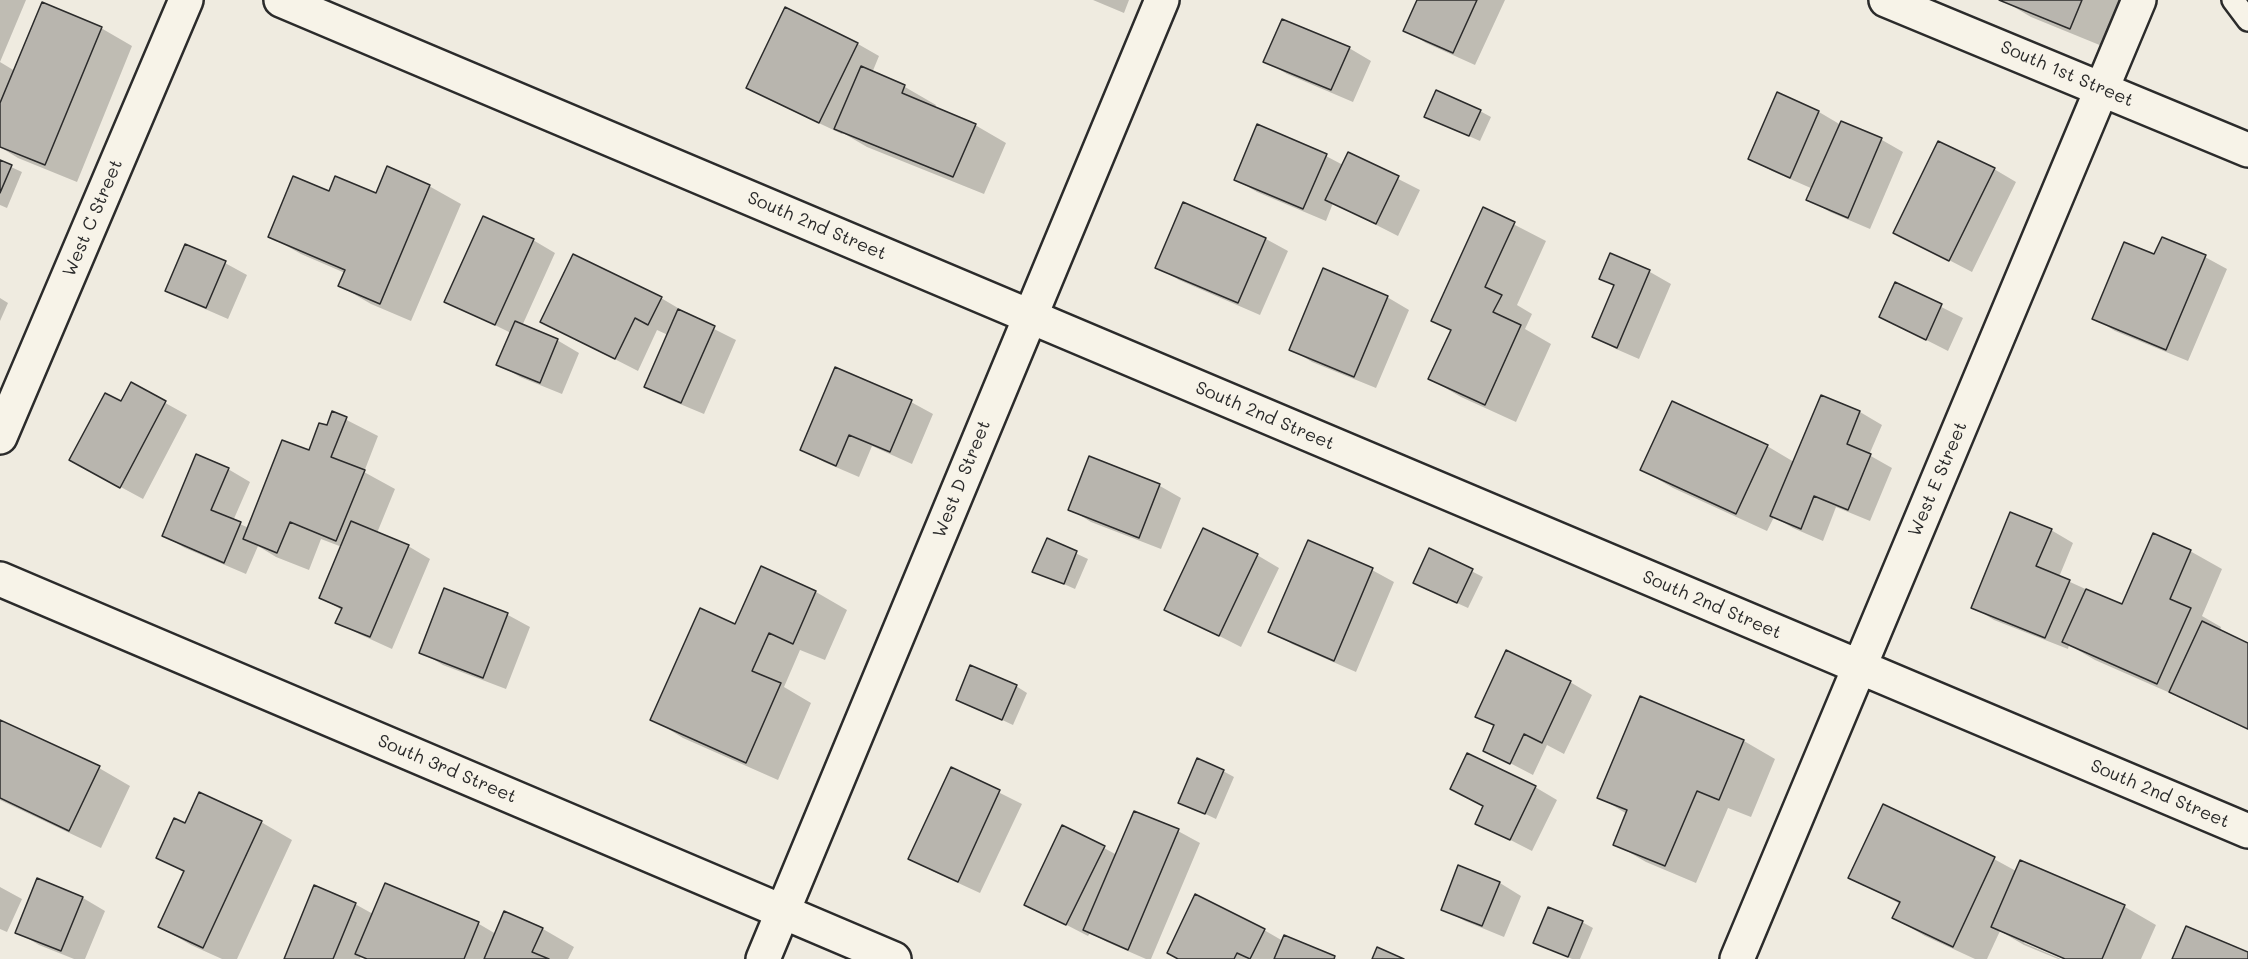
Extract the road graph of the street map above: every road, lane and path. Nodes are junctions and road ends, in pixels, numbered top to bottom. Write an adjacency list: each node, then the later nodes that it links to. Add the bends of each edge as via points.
1 (186, 0): 11 (street, West C Street)
2 (281, 0): 10 (street, South 2nd Street)
3 (1162, 0): 10 (street, West D Street)
4 (1886, 0): 8 (street, South 1st Street)
5 (2139, 0): 8 (street, West E Street)
6 (2233, 0): 7 (lane)
7 (2248, 20)
8 (2102, 88): 9 (street, South 1st Street); 13 (street, West E Street)
9 (2248, 150)
10 (1029, 316): 13 (street, South 2nd Street); 15 (street, West D Street)
11 (0, 437)
12 (0, 579): 15 (street, South 3rd Street)
13 (1859, 667): 14 (street, South 2nd Street); 18 (street, West E Street)
14 (2248, 831)
15 (783, 912): 16 (street, West D Street); 17 (street, South 3rd Street)
16 (763, 959)
17 (894, 959)
18 (1737, 959)

